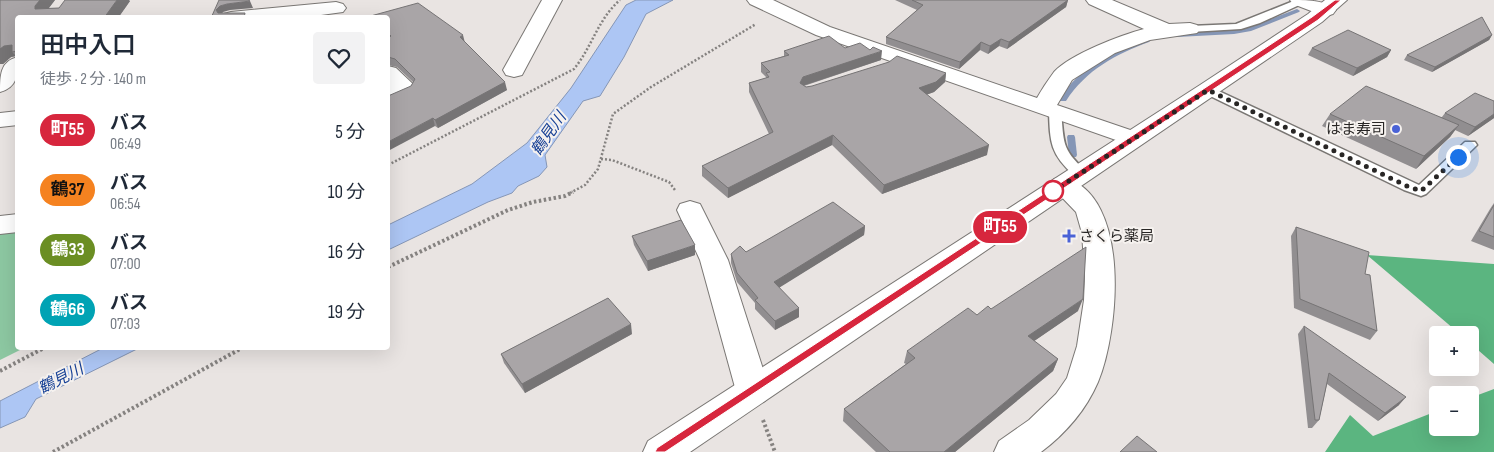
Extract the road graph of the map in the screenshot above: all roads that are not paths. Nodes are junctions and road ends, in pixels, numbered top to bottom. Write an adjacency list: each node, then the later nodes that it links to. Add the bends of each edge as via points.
1 (552, 0): 11 (street)
2 (806, 0): 6 (street)
3 (1096, 0): 9 (street)
4 (1316, 3): 8 (lane, via 1237,27); 14 (street)
5 (336, 8): 7 (street)
6 (767, 11): 16 (street, via 823,31 890,61)
7 (262, 15)
8 (1190, 29): 9 (street)
9 (1164, 30): 16 (street, via 1123,41 1063,75)
10 (15, 67): 13 (street)
11 (514, 70)
12 (390, 75): 15 (street, via 405,88)
13 (0, 85)
14 (1208, 90): 19 (street); 20 (lane, via 1421,191)
15 (390, 95)
16 (1050, 109): 19 (street); 21 (lane, via 1058,147)
17 (15, 118): 18 (street)
18 (0, 120)
19 (1134, 138): 21 (street)
20 (1470, 145)
21 (1071, 179): 25 (street); 27 (street, via 1091,216 1101,262 1093,348 1081,383 1057,417)
22 (690, 210): 25 (street, via 714,260)
23 (15, 223): 24 (street)
24 (0, 225)
25 (753, 391): 26 (street)
26 (661, 452)
27 (1012, 452)

